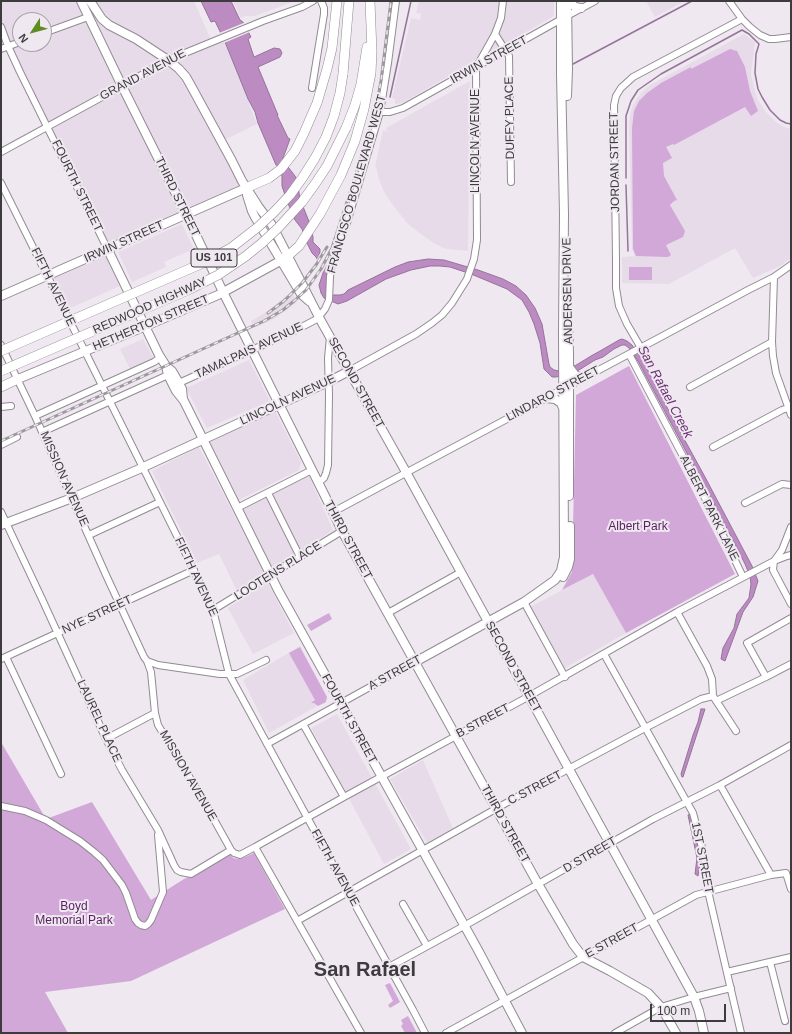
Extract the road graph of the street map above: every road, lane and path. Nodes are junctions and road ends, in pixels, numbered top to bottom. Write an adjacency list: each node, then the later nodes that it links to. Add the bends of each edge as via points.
1 (81, 1): 15 (main road, THIRD STREET)
2 (90, 1): 26 (main road, SECOND STREET, via 109,25)
3 (313, 1): 26 (street, GRAND AVENUE)
4 (321, 1): 29 (street, via 324,14)
5 (337, 1): 35 (highway, via 332,48 324,81 298,145 277,172)
6 (349, 1): 51 (highway, REDWOOD HIGHWAY / US 101, bridge, via 343,74 334,116 315,158 290,195 274,212 231,248 209,260)
7 (369, 1): 38 (highway, via 372,63 364,110 355,141 331,195 302,241); 57 (highway, REDWOOD HIGHWAY / US 101, bridge, via 364,68 346,128 315,184 278,228 246,256 218,275)
8 (396, 1): 30 (street, FRANCISCO BOULEVARD WEST)
9 (503, 1): 20 (street, via 501,18)
10 (561, 1): 16 (main road, ANDERSEN DRIVE)
11 (568, 1): 14 (main road); 16 (main road, ANDERSEN DRIVE)
12 (595, 1): 14 (street, IRWIN STREET)
13 (729, 1): 17 (street)
14 (581, 8): 16 (street, IRWIN STREET)
15 (88, 17): 19 (street); 28 (main road, THIRD STREET)
16 (564, 18): 25 (street, IRWIN STREET); 53 (main road, ANDERSEN DRIVE)
17 (742, 19): 21 (street, via 750,28 765,37 775,40); 49 (street, JORDAN STREET, via 632,77 621,88 615,101 616,288 619,306)
18 (1, 27): 23 (street, FOURTH STREET)
19 (52, 30)
20 (495, 34): 25 (street, DUFFY PLACE); 27 (street)
21 (791, 37)
22 (12, 45): 23 (street)
23 (8, 46): 24 (street); 31 (street, FOURTH STREET)
24 (1, 49)
25 (506, 51): 27 (street, IRWIN STREET); 33 (street, DUFFY PLACE, via 509,56)
26 (168, 60): 28 (street, GRAND AVENUE); 35 (main road, SECOND STREET, via 186,77)
27 (476, 68): 30 (street, IRWIN STREET, via 403,108); 58 (street, LINCOLN AVENUE, via 477,231 476,249 467,279 452,303 432,323)
28 (122, 86): 31 (street, GRAND AVENUE); 36 (main road, THIRD STREET)
29 (312, 88)
30 (380, 112): 44 (street, FRANCISCO BOULEVARD WEST, via 346,226 332,262 328,304)
31 (47, 127): 32 (street, GRAND AVENUE); 37 (street, FOURTH STREET)
32 (1, 152)
33 (511, 182)
34 (1, 183): 40 (street, FIFTH AVENUE)
35 (246, 188): 36 (main road, IRWIN STREET); 38 (main road, SECOND STREET, via 252,211)
36 (186, 214): 37 (main road, IRWIN STREET); 42 (main road, THIRD STREET)
37 (108, 250): 40 (main road, IRWIN STREET); 45 (main road, FOURTH STREET)
38 (284, 258): 42 (main road, HETHERTON STREET); 44 (main road, SECOND STREET, via 301,294)
39 (791, 266): 41 (street, LINDARO STREET)
40 (47, 276): 43 (main road, IRWIN STREET); 52 (street, FIFTH AVENUE)
41 (774, 277): 47 (street); 49 (street, LINDARO STREET)
42 (223, 292): 45 (main road, HETHERTON STREET); 50 (main road, THIRD STREET)
43 (1, 296)
44 (319, 317): 46 (main road, SECOND STREET); 50 (street, TAMALPAIS AVENUE)
45 (146, 326): 52 (main road, HETHERTON STREET); 55 (main road, FOURTH STREET)
46 (330, 337): 58 (main road, SECOND STREET); 63 (street)
47 (772, 342): 67 (street); 75 (street, via 776,373)
48 (1, 345): 62 (street, MISSION AVENUE)
49 (639, 349): 54 (street, LINDARO STREET)
50 (252, 350): 64 (street, TAMALPAIS AVENUE); 71 (main road, THIRD STREET)
51 (1, 351)
52 (85, 352): 62 (main road, HETHERTON STREET); 65 (street, FIFTH AVENUE)
53 (566, 354): 61 (main road, ANDERSEN DRIVE); 61 (main road, ANDERSEN DRIVE)
54 (630, 354): 60 (street, LINDARO STREET); 106 (street, ALBERT PARK LANE, via 706,500)
55 (161, 357): 56 (main road, FOURTH STREET); 65 (street)
56 (166, 366): 59 (main road, FOURTH STREET); 64 (main road, FOURTH STREET)
57 (1, 371)
58 (350, 371): 63 (main road, LINCOLN AVENUE); 85 (main road, SECOND STREET)
59 (168, 375): 69 (street); 70 (main road, FOURTH STREET)
60 (585, 377): 61 (street, LINDARO STREET); 61 (main road)
61 (568, 378): 68 (street, LINDARO STREET); 74 (main road, ANDERSEN DRIVE); 105 (main road, ANDERSEN DRIVE, via 570,559 564,575)
62 (18, 380): 66 (highway); 77 (street, MISSION AVENUE)
63 (328, 382): 71 (main road, LINCOLN AVENUE); 86 (street, via 328,465 326,473)
64 (179, 384): 70 (main road, FOURTH STREET)
65 (102, 386): 69 (street, FIFTH AVENUE); 77 (street)
66 (1, 387)
67 (690, 387)
68 (546, 398): 74 (main road, via 555,399); 85 (street, LINDARO STREET)
69 (110, 401): 78 (street); 83 (street, FIFTH AVENUE)
70 (184, 401): 80 (main road, FOURTH STREET)
71 (279, 404): 80 (main road, LINCOLN AVENUE); 84 (main road, THIRD STREET)
72 (11, 406): 73 (street)
73 (1, 407)
74 (563, 408): 105 (main road, ANDERSEN DRIVE, via 564,557)
75 (788, 408): 76 (street); 82 (street)
76 (791, 415)
77 (36, 416): 78 (street, MISSION AVENUE)
78 (42, 432): 89 (street, MISSION AVENUE)
79 (17, 437): 81 (street)
80 (203, 439): 83 (main road, LINCOLN AVENUE); 92 (main road, FOURTH STREET)
81 (1, 445)
82 (713, 447)
83 (142, 467): 89 (main road, LINCOLN AVENUE); 90 (street, FIFTH AVENUE)
84 (312, 470): 86 (main road, THIRD STREET); 88 (street)
85 (406, 472): 94 (street, LINDARO STREET); 103 (main road, SECOND STREET)
86 (318, 483): 94 (main road, THIRD STREET)
87 (791, 485): 91 (street, via 782,484)
88 (268, 493): 92 (street); 100 (street)
89 (72, 498): 95 (main road, LINCOLN AVENUE); 98 (street, MISSION AVENUE)
90 (160, 502): 98 (street); 102 (street, FIFTH AVENUE)
91 (745, 503)
92 (237, 508): 104 (main road, FOURTH STREET)
93 (1, 512): 95 (street, LAUREL PLACE)
94 (333, 512): 97 (main road, THIRD STREET)
95 (3, 524): 115 (street, LAUREL PLACE)
96 (791, 527): 101 (street, via 782,550)
97 (342, 531): 100 (street, LOOTENS PLACE); 112 (main road, THIRD STREET)
98 (88, 535): 108 (street, MISSION AVENUE)
99 (791, 555): 101 (street, B STREET)
100 (300, 557): 104 (street, LOOTENS PLACE)
101 (774, 561): 106 (street, B STREET); 109 (street, via 773,570)
102 (194, 570): 108 (street, NYE STREET); 110 (street, FIFTH AVENUE)
103 (461, 572): 112 (street); 114 (main road, SECOND STREET)
104 (270, 575): 110 (street, LOOTENS PLACE); 127 (main road, FOURTH STREET)
105 (559, 578): 107 (main road, A STREET, via 544,593)
106 (743, 578): 111 (street, B STREET)
107 (524, 602): 114 (main road, A STREET); 123 (street)
108 (120, 604): 115 (street, NYE STREET); 119 (street, MISSION AVENUE)
109 (791, 604)
110 (213, 610): 122 (street, FIFTH AVENUE)
111 (677, 612): 116 (street, B STREET); 126 (street, via 707,666)
112 (388, 613): 120 (main road, THIRD STREET)
113 (791, 618): 124 (street, via 747,643)
114 (488, 622): 120 (main road, A STREET); 125 (main road, SECOND STREET)
115 (58, 633): 117 (street, NYE STREET); 133 (street, LAUREL PLACE)
116 (604, 654): 123 (street, B STREET); 130 (street, 1ST STREET)
117 (3, 658): 137 (street)
118 (266, 660): 122 (street, via 237,674)
119 (147, 661): 122 (street, via 158,665); 128 (street, MISSION AVENUE, via 151,672)
120 (415, 662): 127 (street, A STREET); 132 (main road, THIRD STREET)
121 (791, 664): 124 (street, C STREET)
122 (229, 674): 134 (street, FIFTH AVENUE)
123 (565, 677): 125 (street, B STREET)
124 (766, 677): 126 (street, C STREET)
125 (529, 697): 132 (street, B STREET); 136 (main road, SECOND STREET)
126 (715, 699): 130 (street, C STREET, via 701,699); 131 (street)
127 (340, 703): 129 (street, A STREET); 138 (main road, FOURTH STREET)
128 (155, 713): 133 (street); 148 (street, MISSION AVENUE, via 158,725)
129 (303, 724): 134 (street, A STREET); 140 (street)
130 (645, 728): 136 (street, C STREET); 141 (street, 1ST STREET)
131 (736, 731)
132 (456, 736): 138 (street, B STREET); 143 (main road, THIRD STREET)
133 (106, 739): 145 (street, LAUREL PLACE)
134 (267, 744): 144 (street, FIFTH AVENUE)
135 (791, 745): 139 (street, D STREET)
136 (570, 769): 143 (street, C STREET); 146 (main road, SECOND STREET)
137 (61, 774)
138 (381, 777): 140 (street, B STREET); 149 (main road, FOURTH STREET)
139 (720, 785): 141 (street, D STREET); 150 (street)
140 (344, 797): 144 (street, B STREET)
141 (687, 802): 146 (street, D STREET); 153 (street, 1ST STREET, via 693,813 704,855)
142 (1, 806): 145 (street, via 25,811 46,820 94,852 122,885 135,919 145,926 151,920 163,892)
143 (496, 809): 149 (street, C STREET); 151 (main road, THIRD STREET)
144 (307, 818): 147 (street, B STREET); 154 (street, FIFTH AVENUE)
145 (158, 830): 148 (street, LAUREL PLACE, via 174,865 181,872 190,874)
146 (610, 844): 151 (street, D STREET); 156 (main road, SECOND STREET)
147 (255, 847): 148 (street, via 240,855); 157 (street)
148 (231, 850)
149 (423, 851): 154 (street, C STREET); 158 (main road, FOURTH STREET)
150 (771, 875): 152 (street, E STREET, via 786,872); 153 (street, E STREET)
151 (538, 884): 158 (street, D STREET); 160 (main road, THIRD STREET)
152 (791, 889)
153 (708, 891): 156 (street, E STREET, via 696,894); 164 (street, 1ST STREET)
154 (348, 892): 157 (street, C STREET); 163 (street, FIFTH AVENUE)
155 (403, 904): 159 (street)
156 (651, 919): 160 (street, E STREET); 166 (main road, SECOND STREET)
157 (297, 921): 170 (street)
158 (464, 926): 159 (street, D STREET); 167 (main road, FOURTH STREET)
159 (427, 946): 163 (street, D STREET)
160 (583, 957): 167 (street, E STREET); 168 (main road, THIRD STREET, via 648,993)
161 (791, 957): 162 (street)
162 (770, 962): 164 (street); 169 (street)
163 (389, 967): 171 (street, FIFTH AVENUE)
164 (727, 972): 165 (street, 1ST STREET)
165 (731, 988): 166 (street); 177 (street, 1ST STREET)
166 (694, 997): 168 (street); 176 (main road, SECOND STREET)
167 (504, 1001): 172 (street, E STREET); 173 (main road, FOURTH STREET)
168 (661, 1007): 174 (street); 175 (main road, THIRD STREET)
169 (785, 1021)
170 (361, 1033)
171 (425, 1033)
172 (446, 1033)
173 (522, 1033)
174 (615, 1033)
175 (676, 1033)
176 (704, 1033)
177 (741, 1033)

